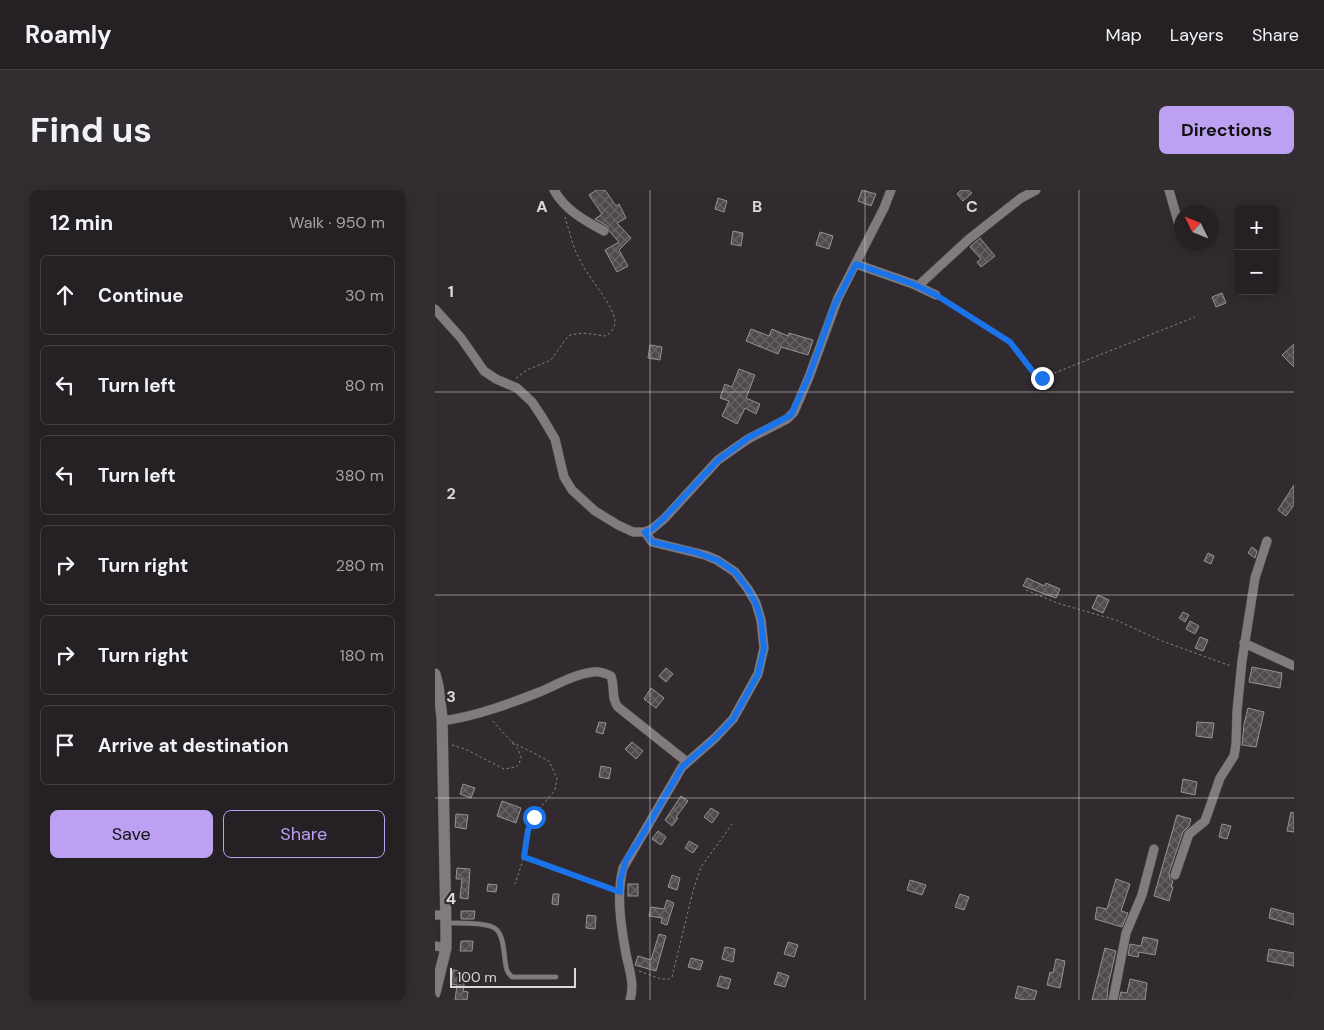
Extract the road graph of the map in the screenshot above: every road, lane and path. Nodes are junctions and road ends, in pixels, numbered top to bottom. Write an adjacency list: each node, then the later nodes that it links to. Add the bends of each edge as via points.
1 (554, 190): 5 (street)
2 (891, 190): 8 (street)
3 (1036, 190): 9 (street, via 969,239)
4 (1169, 190): 6 (street)
5 (563, 204): 7 (street); 13 (path, via 574,250 612,311 615,325 606,336 570,335 551,360 527,370)
6 (1174, 208)
7 (604, 231)
8 (856, 264): 9 (street); 14 (street, via 834,306 791,415 748,438 718,460 664,518)
9 (918, 286): 10 (street)
10 (936, 295): 12 (path, via 1010,342 1034,373 1042,378)
11 (435, 309): 13 (street, via 484,371)
12 (1195, 317)
13 (510, 384): 14 (street, via 531,402 552,432 564,477 572,490 617,525 633,532)
14 (645, 532): 25 (street, via 658,545 695,552 727,565 748,589 761,620 764,648 754,684 733,719)
15 (1267, 541): 17 (street, via 1255,578)
16 (1026, 590): 19 (path, via 1057,603 1116,620)
17 (1245, 643): 18 (street); 19 (street)
18 (1294, 666)
19 (1241, 670): 30 (street, via 1234,756 1221,778 1205,821 1189,834)
20 (435, 674): 22 (street)
21 (482, 713): 22 (street); 23 (path); 25 (street, via 577,677 601,672 611,676 618,707)
22 (442, 721): 24 (street)
23 (512, 742): 24 (path, via 521,758 517,767 504,769 465,749); 29 (path, via 549,762 557,778 555,790 531,823)
24 (442, 745): 26 (street)
25 (687, 762): 32 (street, via 626,860)
26 (439, 768): 33 (street)
27 (733, 823): 35 (path, via 699,873 672,977 661,979)
28 (1154, 849): 39 (street, via 1142,895 1126,934)
29 (524, 857): 31 (path); 32 (path)
30 (1175, 875)
31 (515, 884)
32 (620, 892): 35 (street, via 621,923)
33 (442, 917): 34 (street); 36 (lane, via 496,928 508,974 512,977)
34 (441, 947): 37 (street)
35 (629, 968): 38 (street, via 633,988)
36 (556, 976)
37 (435, 992)
38 (630, 1000)
39 (1113, 1000)

